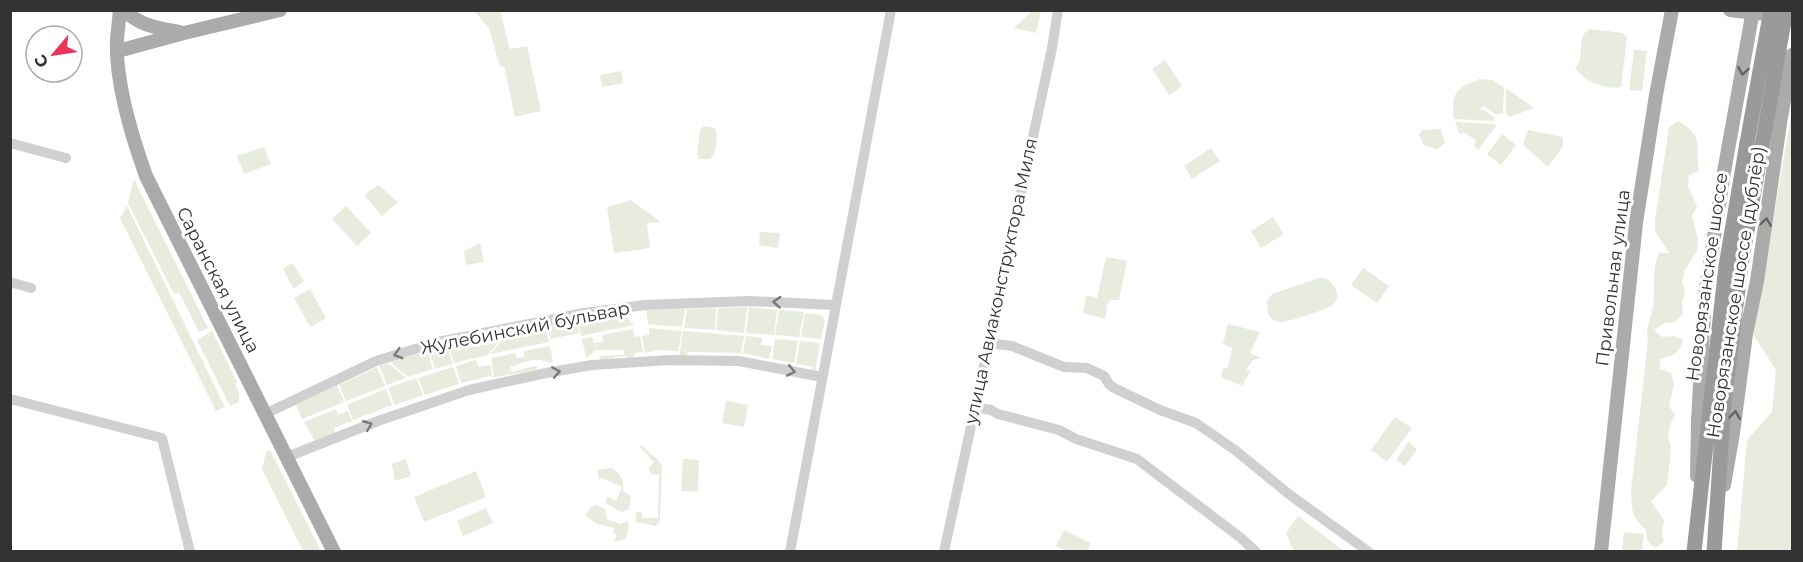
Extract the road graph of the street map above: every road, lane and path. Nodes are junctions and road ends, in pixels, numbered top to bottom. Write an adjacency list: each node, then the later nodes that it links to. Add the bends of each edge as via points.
1 (122, 10): 14 (main road, via 149,26); 15 (main road, Саранская улица)
2 (233, 10): 13 (street)
3 (280, 10): 11 (main road)
4 (891, 10): 22 (street)
5 (1058, 10): 23 (street, улица Авиаконструктора Миля)
6 (1672, 10): 37 (main road, Привольная улица, via 1636,223)
7 (1730, 10): 10 (main road)
8 (1771, 10): 18 (highway, Новорязанское шоссе, bridge)
9 (1786, 10): 18 (highway, Новорязанское шоссе, bridge)
10 (1753, 12): 12 (main road); 30 (main road, Новорязанское шоссе (дублёр), one-way to 30, via 1705,294)
11 (252, 14): 13 (main road)
12 (1792, 17)
13 (220, 25): 14 (main road)
14 (184, 33): 15 (main road)
15 (117, 51): 27 (main road, Саранская улица, via 122,87 146,176)
16 (1792, 55): 29 (main road, Новорязанское шоссе (дублёр), one-way to 16)
17 (10, 143): 19 (street)
18 (1754, 144): 29 (highway, Новорязанское шоссе, via 1725,390); 30 (highway, Новорязанское шоссе, via 1726,266)
19 (66, 158)
20 (10, 282): 21 (street)
21 (31, 288)
22 (836, 305): 24 (street); 27 (street, Жулебинский бульвар, one-way to 27, via 749,301 645,305 576,314 438,342 376,361)
23 (988, 343): 26 (street, улица Авиаконструктора Миля); 36 (street, via 1012,346 1064,367 1087,368 1104,376 1114,388 1196,423)
24 (822, 377): 28 (street, one-way to 24, via 469,390 592,366 670,360 740,361); 33 (street)
25 (10, 399): 31 (street, via 162,438)
26 (974, 407): 34 (street, улица Авиаконструктора Миля); 35 (street, via 1059,430 1137,459)
27 (265, 414): 28 (main road, Саранская улица)
28 (287, 457): 32 (main road, Саранская улица)
29 (1715, 535): 38 (highway, Новорязанское шоссе)
30 (1695, 545)
31 (190, 552)
32 (334, 552)
33 (790, 552)
34 (944, 552)
35 (1256, 552)
36 (1369, 552)
37 (1600, 552)
38 (1714, 552)

